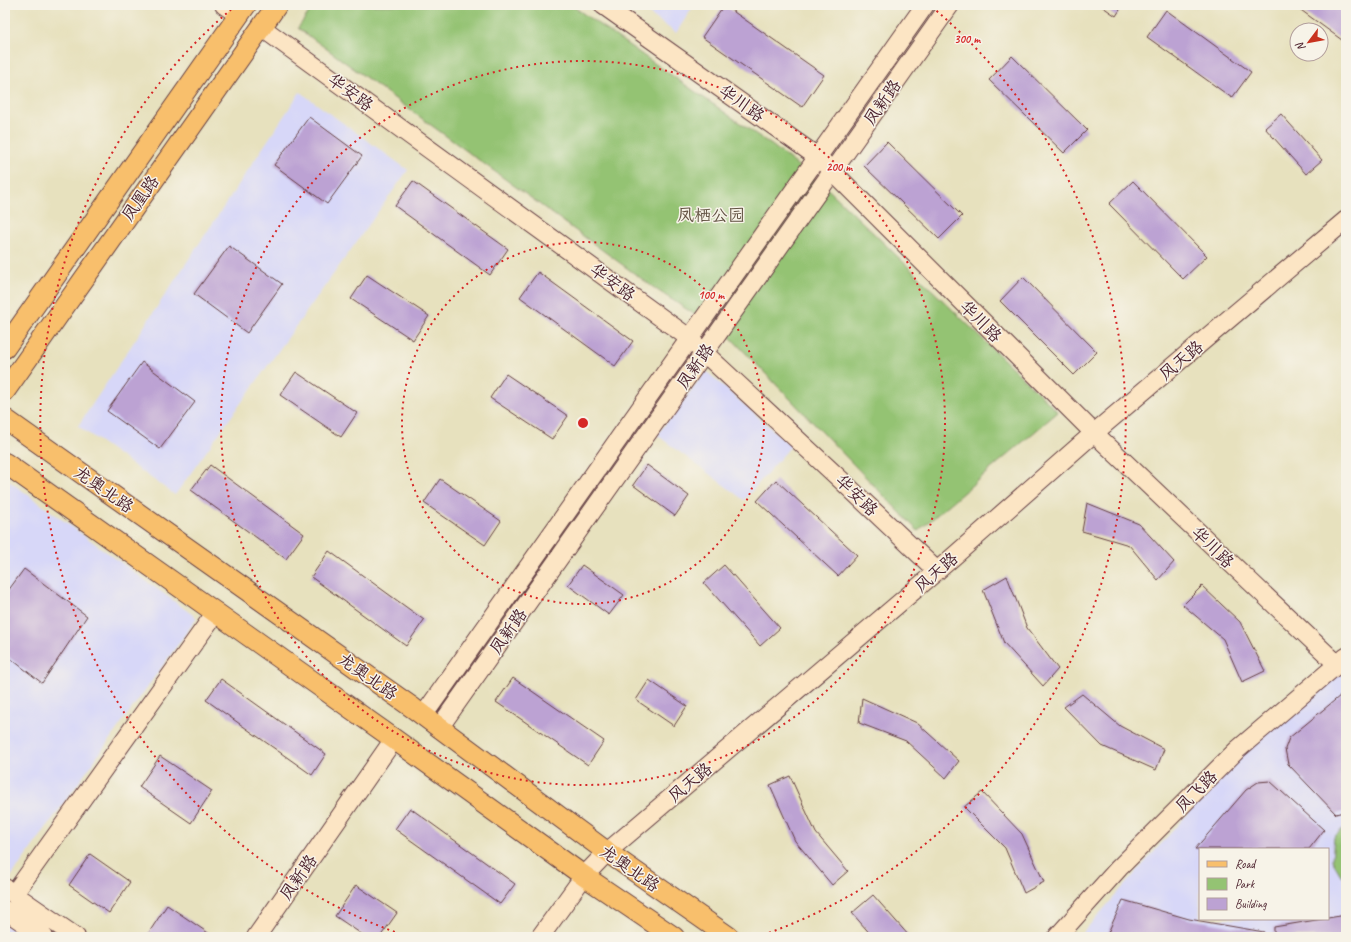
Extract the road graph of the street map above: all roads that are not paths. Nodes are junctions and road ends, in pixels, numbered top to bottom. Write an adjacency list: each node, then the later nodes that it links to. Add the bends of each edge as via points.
1 (277, 5): 6 (main road, 凤凰路)
2 (603, 5): 7 (street, 华川路)
3 (925, 5): 7 (street)
4 (950, 5): 8 (street, 凤新路)
5 (236, 8): 11 (main road, 凤凰路)
6 (261, 27): 10 (street, 华安路); 13 (main road, 凤凰路)
7 (818, 157): 8 (street, 华川路); 10 (street)
8 (833, 172): 12 (street, 凤新路); 15 (street, 华川路)
9 (1346, 220): 15 (street, 风天路)
10 (690, 339): 12 (street, 华安路); 20 (street)
11 (5, 348)
12 (704, 353): 17 (street, 华安路); 21 (street, 凤新路)
13 (5, 391)
14 (5, 419): 20 (main road, 龙奥北路)
15 (1094, 433): 17 (street, 风天路); 19 (street, 华川路)
16 (5, 463): 18 (main road, 龙奥北路)
17 (937, 571): 23 (street, 风天路)
18 (216, 612): 22 (main road, 龙奥北路); 25 (street)
19 (1341, 660): 33 (street, 凤飞路, via 1237,750 1118,868)
20 (423, 716): 21 (main road, 龙奥北路)
21 (439, 728): 23 (main road, 龙奥北路)
22 (394, 739): 24 (main road, 龙奥北路); 29 (street, 凤新路)
23 (607, 852): 24 (street, 风天路); 32 (main road, 龙奥北路)
24 (584, 876): 30 (street, 风天路); 31 (main road, 龙奥北路)
25 (10, 891): 28 (street)
26 (5, 910): 27 (street)
27 (44, 937)
28 (76, 937)
29 (256, 937)
30 (540, 937)
31 (674, 937)
32 (729, 937)
33 (1057, 937)

